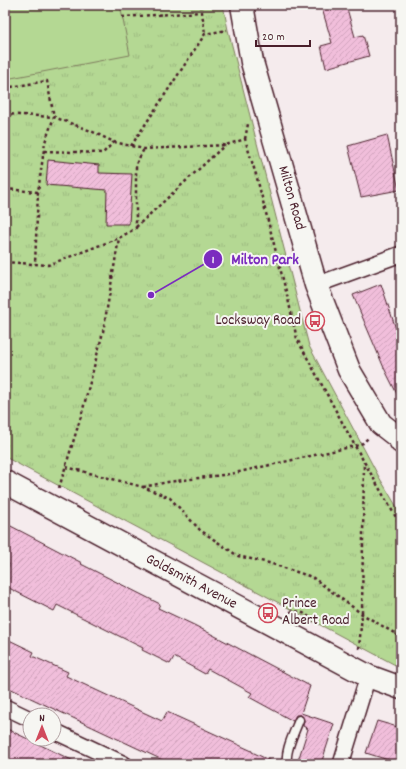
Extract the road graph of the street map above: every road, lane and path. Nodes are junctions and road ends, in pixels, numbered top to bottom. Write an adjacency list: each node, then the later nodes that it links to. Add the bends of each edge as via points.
1 (202, 5): 3 (path)
2 (242, 8): 5 (path, via 228,30); 21 (main road, Milton Road, via 252,62)
3 (202, 12): 4 (path); 5 (path)
4 (122, 17)
5 (205, 34): 11 (path)
6 (5, 88): 8 (path, via 47,81)
7 (5, 114): 8 (path)
8 (54, 117): 9 (path); 13 (path)
9 (114, 142): 11 (path); 13 (path, via 103,153)
10 (226, 145): 12 (path); 16 (path); 24 (path, via 245,140 257,178 297,339)
11 (130, 146): 12 (path)
12 (144, 149): 16 (path, via 136,164)
13 (44, 151): 15 (path)
14 (5, 189): 15 (path)
15 (38, 192): 20 (path)
16 (136, 228): 17 (path)
17 (119, 238): 20 (path, via 48,265); 26 (path, via 103,332)
18 (401, 254): 21 (street)
19 (5, 262): 20 (path)
20 (35, 264)
21 (316, 285): 22 (main road, Milton Road, via 349,370)
22 (381, 424): 23 (main road, Milton Road); 24 (path, via 363,443)
23 (400, 439)
24 (355, 446): 25 (path); 28 (path, via 230,474)
25 (364, 461): 30 (path); 31 (path)
26 (66, 467): 28 (path); 29 (path)
27 (5, 482): 29 (main road, Goldsmith Avenue)
28 (143, 487): 31 (path, via 170,498 200,530 238,556 312,577)
29 (52, 508): 33 (main road, Goldsmith Avenue)
30 (401, 526)
31 (362, 614): 32 (path); 33 (path, via 359,652)
32 (401, 637)
33 (366, 675): 34 (main road); 35 (main road, Goldsmith Avenue); 36 (main road, Goldsmith Avenue); 43 (street)
34 (401, 684)
35 (401, 688)
36 (401, 695)
37 (5, 707): 38 (street)
38 (22, 715)
39 (300, 720): 42 (lane, via 287,753)
40 (62, 734): 41 (street)
41 (124, 764)
42 (288, 764)
43 (341, 764)

